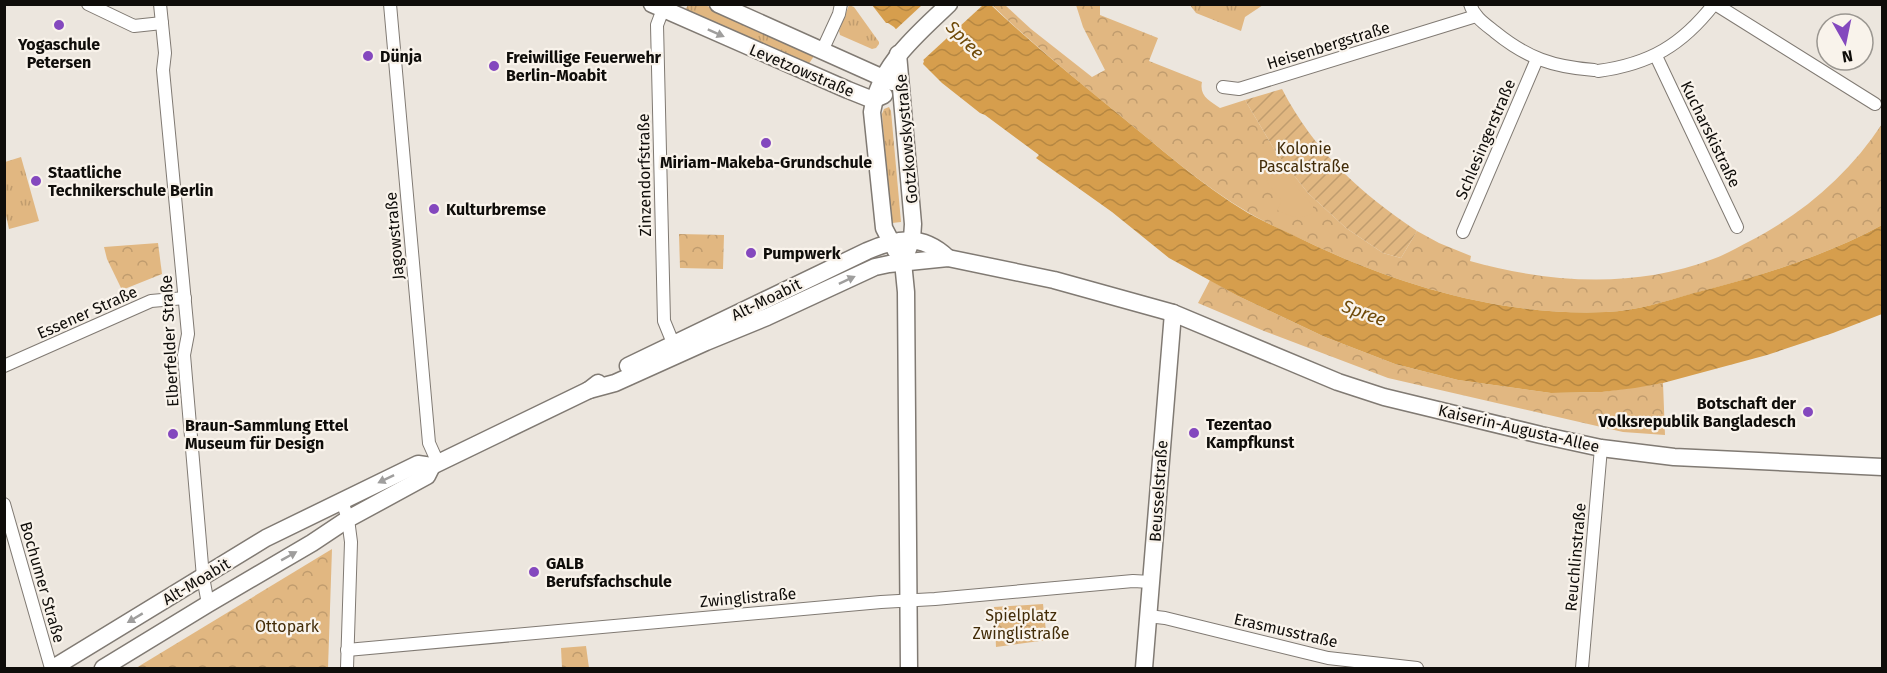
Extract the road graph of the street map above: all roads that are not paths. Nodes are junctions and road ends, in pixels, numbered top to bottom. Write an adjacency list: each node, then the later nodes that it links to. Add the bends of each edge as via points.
1 (88, 4): 11 (street, via 134,26)
2 (160, 4): 11 (street, Elberfelder Straße)
3 (390, 4): 34 (street, Jagowstraße, via 429,443)
4 (718, 4): 13 (main road, Levetzowstraße)
5 (841, 4): 13 (street)
6 (949, 4): 12 (main road)
7 (1470, 4): 10 (street)
8 (1714, 4): 14 (street, via 1690,33); 21 (street)
9 (660, 6): 16 (main road, Levetzowstraße, one-way to 16); 30 (street, Zinzendorfstraße, via 657,24 664,316)
10 (1476, 16): 15 (street, via 1515,48); 19 (street, Heisenbergstraße, via 1239,89)
11 (162, 23): 28 (street, Elberfelder Straße)
12 (902, 50): 17 (main road, Gotzkowskystraße); 18 (main road, Gotzkowskystraße)
13 (822, 51): 16 (main road); 17 (main road, Levetzowstraße)
14 (1656, 56): 15 (street, via 1628,66 1596,70 1571,69); 22 (street, Kucharskistraße)
15 (1537, 59): 23 (street, Schlesingerstraße)
16 (812, 75): 20 (main road, Levetzowstraße)
17 (884, 78): 18 (main road, Levetzowstraße); 20 (main road, Gotzkowskystraße)
18 (901, 86): 20 (main road, Levetzowstraße); 24 (main road, Gotzkowskystraße)
19 (1223, 87)
20 (873, 100): 25 (main road, Gotzkowskystraße, via 883,220)
21 (1875, 104)
22 (1737, 227)
23 (1463, 232)
24 (912, 239): 25 (main road, Alt-Moabit); 26 (main road, Alt-Moabit, via 938,249); 27 (main road, Gotzkowskystraße)
25 (890, 242): 27 (main road, Gotzkowskystraße); 30 (main road, Alt-Moabit)
26 (948, 258): 27 (main road, Alt-Moabit); 29 (main road, Alt-Moabit, via 1054,280)
27 (903, 262): 32 (main road, Alt-Moabit, one-way to 27, via 615,383 875,267); 41 (main road, Gotzkowskystraße, via 907,310)
28 (185, 298): 31 (street, Essener Straße, via 151,301); 39 (street, Elberfelder Straße, via 188,334 184,355)
29 (1173, 313): 33 (main road, Kaiserin-Augusta-Allee, via 1358,389); 40 (main road, Beusselstraße)
30 (673, 344): 32 (main road, Alt-Moabit)
31 (4, 366)
32 (589, 390): 34 (main road, Alt-Moabit)
33 (1601, 448): 35 (main road, Kaiserin-Augusta-Allee, via 1674,457); 51 (street, Reuchlinstraße)
34 (435, 464): 36 (main road, Alt-Moabit, one-way to 36, via 418,464); 38 (main road, Alt-Moabit, via 427,476)
35 (1882, 466)
36 (342, 501): 38 (street); 39 (main road, Alt-Moabit, via 266,538)
37 (4, 504): 45 (street, Bochumer Straße)
38 (348, 519): 42 (main road, Alt-Moabit, one-way to 38); 44 (street, via 351,542)
39 (203, 577): 42 (street, Elberfelder Straße); 45 (main road, Alt-Moabit, one-way to 45)
40 (1152, 582): 41 (street, Zwinglistraße); 43 (main road, Beusselstraße)
41 (908, 601): 44 (street, Zwinglistraße); 48 (main road, Gotzkowskystraße)
42 (208, 604): 46 (main road, Alt-Moabit)
43 (1148, 616): 49 (main road, Beusselstraße); 50 (street, Erasmusstraße, via 1328,658)
44 (347, 650): 47 (street)
45 (52, 669)
46 (104, 669)
47 (347, 669)
48 (909, 669)
49 (1144, 669)
50 (1417, 669)
51 (1582, 669)

